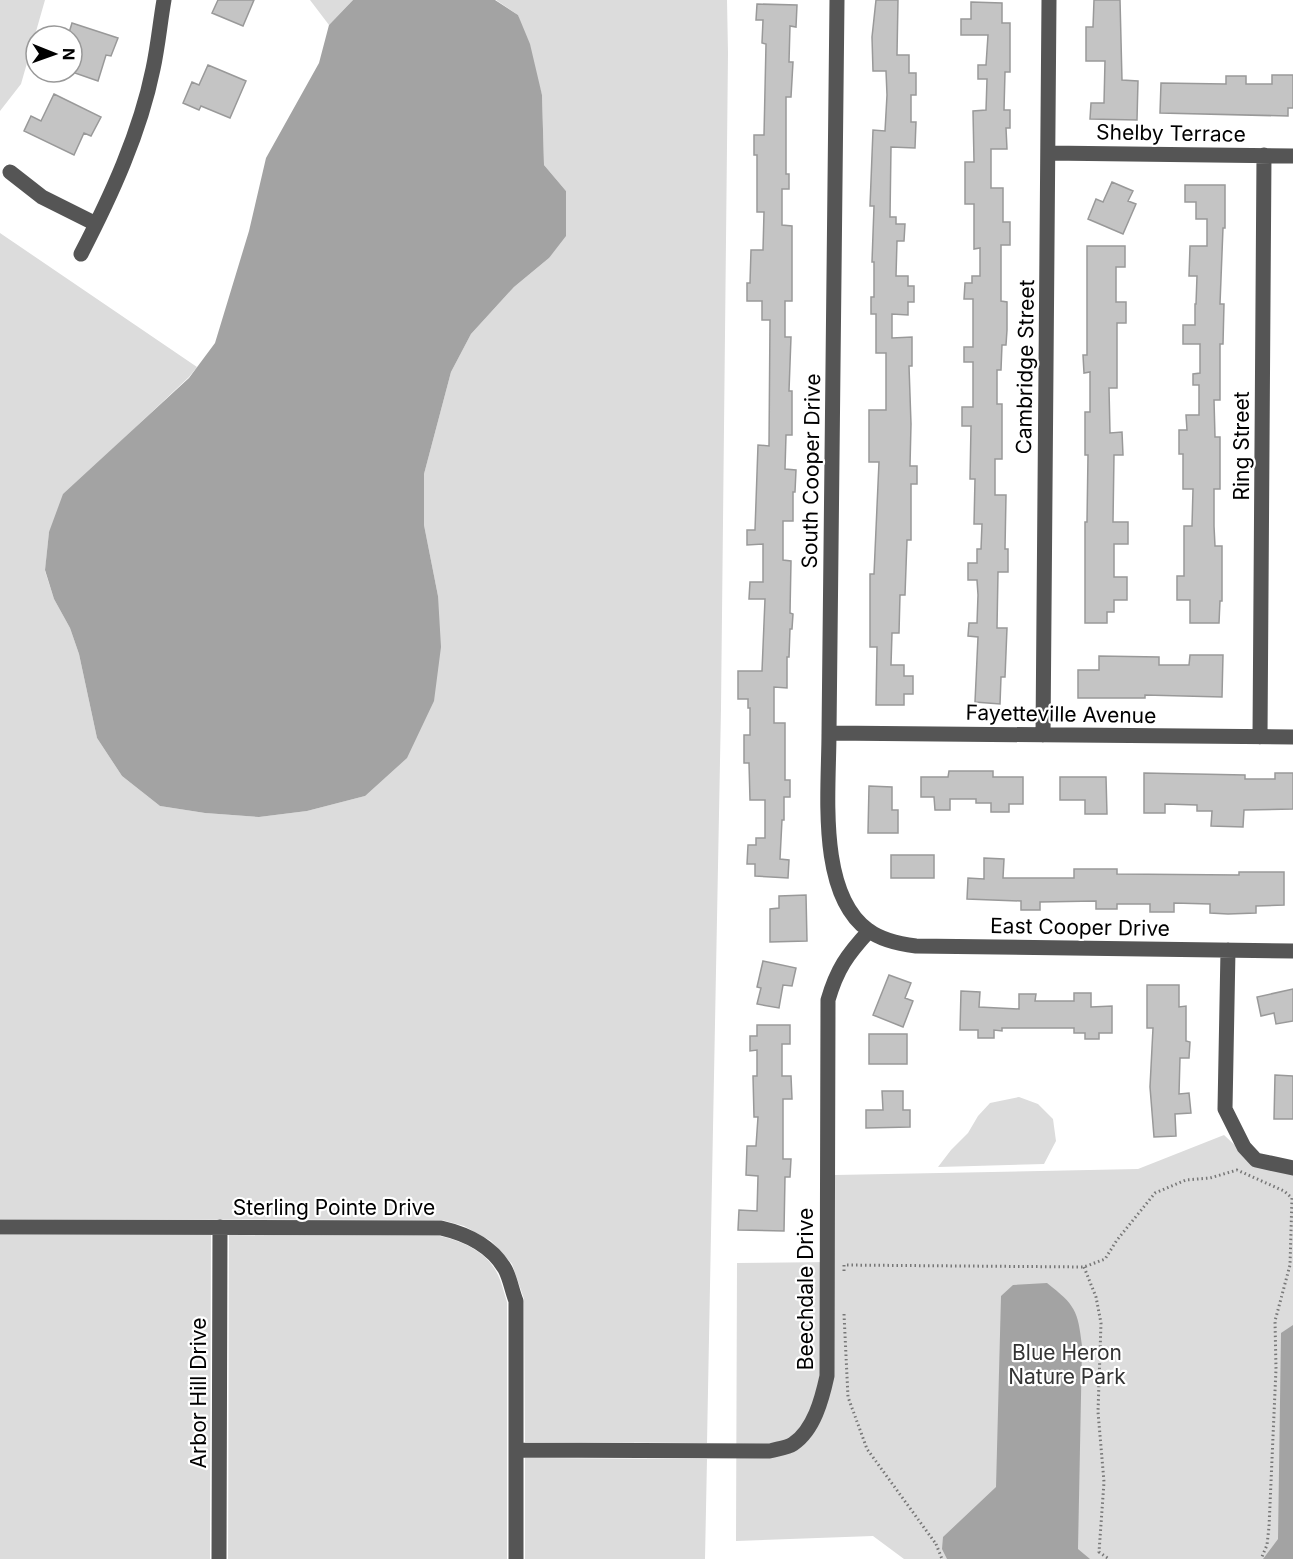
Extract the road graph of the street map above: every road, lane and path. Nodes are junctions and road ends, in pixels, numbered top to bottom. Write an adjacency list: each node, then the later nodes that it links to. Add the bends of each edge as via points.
1 (164, 0): 8 (street, via 153,70 133,139)
2 (837, 0): 10 (street, South Cooper Drive)
3 (1049, 0): 4 (street, Cambridge Street)
4 (1048, 153): 5 (street, Shelby Terrace); 11 (street, Cambridge Street)
5 (1264, 155): 6 (street, Shelby Terrace); 12 (street, Ring Street)
6 (1293, 156)
7 (10, 172): 8 (street, via 42,197)
8 (96, 224): 9 (street)
9 (81, 254)
10 (829, 733): 11 (street, Fayetteville Avenue); 14 (street, South Cooper Drive, via 829,850 837,886 850,913)
11 (1043, 735): 12 (street, Fayetteville Avenue)
12 (1260, 737): 13 (street, Fayetteville Avenue)
13 (1293, 737)
14 (869, 931): 15 (street, East Cooper Drive, via 896,943 916,946); 23 (street, Beechdale Drive, via 847,955 828,1000 827,1376 811,1425 793,1444 770,1451)
15 (1228, 950): 16 (street, East Cooper Drive); 17 (street, via 1225,1109 1244,1147 1256,1160)
16 (1293, 951)
17 (1293, 1168)
18 (0, 1227): 19 (street, Sterling Pointe Drive)
19 (220, 1227): 23 (street, Sterling Pointe Drive, via 441,1228 462,1233 485,1246 505,1269 516,1301); 26 (street, Arbor Hill Drive)
20 (1084, 1267): 21 (path, via 844,1265); 29 (path, via 1101,1323 1098,1412 1104,1482 1099,1552); 30 (path, via 1105,1259 1155,1193 1186,1180 1237,1170 1292,1198 1290,1265 1275,1321 1268,1545)
21 (844, 1276)
22 (843, 1310): 25 (path, via 848,1396 867,1449)
23 (516, 1450): 27 (street, Sterling Pointe Drive)
24 (933, 1538): 25 (path)
25 (936, 1544): 28 (path)
26 (219, 1559)
27 (516, 1559)
28 (942, 1559)
29 (1109, 1559)
30 (1261, 1559)

